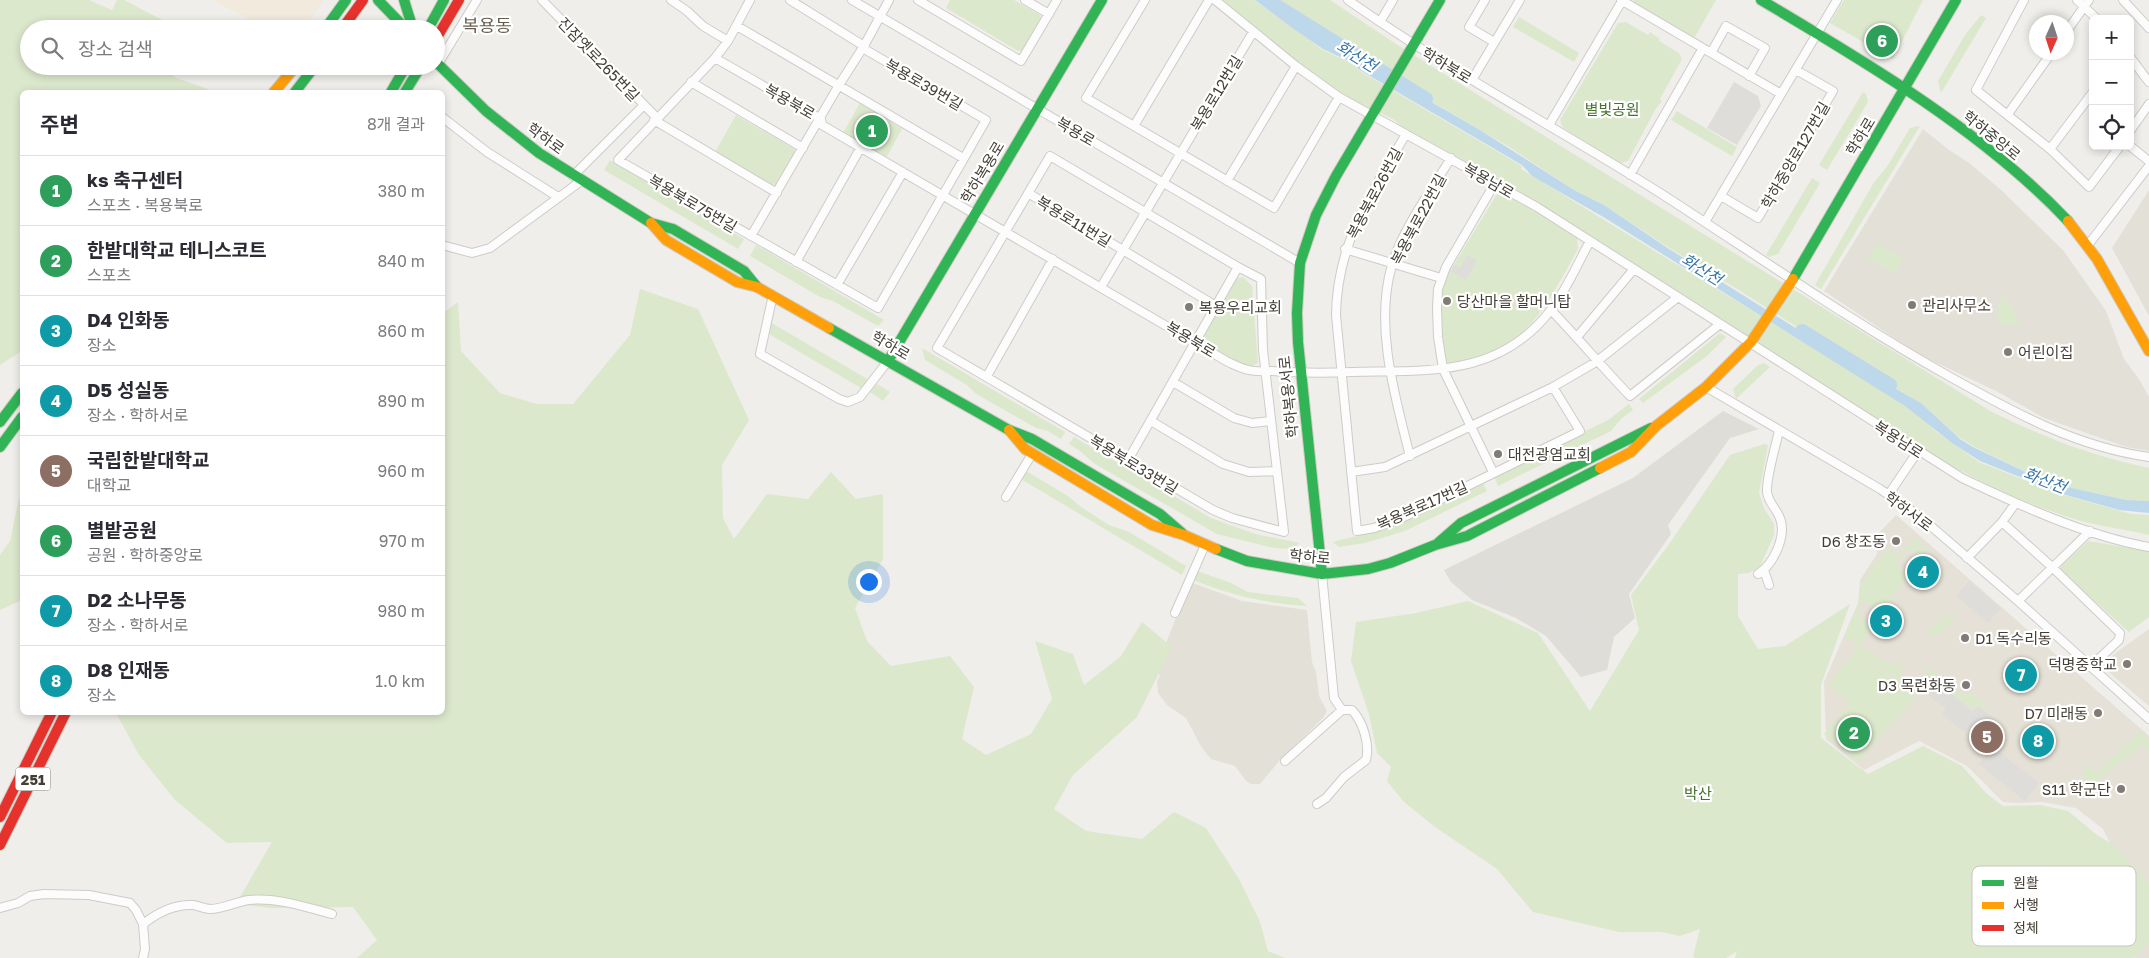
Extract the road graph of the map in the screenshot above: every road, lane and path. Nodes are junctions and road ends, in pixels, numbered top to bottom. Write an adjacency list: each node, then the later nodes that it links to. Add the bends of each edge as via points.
1 (346, 0): 38 (main road)
2 (363, 0): 39 (main road)
3 (378, 0): 40 (main road)
4 (404, 0): 41 (main road)
5 (444, 0): 42 (main road)
6 (459, 0): 45 (main road)
7 (477, 0): 55 (street)
8 (542, 0): 81 (street, 진잠옛로265번길)
9 (671, 0): 50 (street)
10 (750, 0): 46 (street)
11 (790, 0): 53 (street, 복용로39번길)
12 (852, 0): 36 (street, 복용로)
13 (888, 0): 36 (street)
14 (918, 0): 34 (street, via 1021,61)
15 (1025, 0): 34 (street)
16 (1057, 0): 34 (street)
17 (1102, 0): 82 (main road, 학하복용로)
18 (1145, 0): 89 (street, via 1086,98)
19 (1209, 0): 89 (street)
20 (1215, 0): 48 (street, 복용남로)
21 (1348, 0): 44 (street, 학하북로)
22 (1393, 0): 44 (street)
23 (1440, 0): 52 (main road)
24 (1485, 0): 51 (street, via 1469,27)
25 (1520, 0): 51 (street)
26 (1621, 0): 54 (street); 88 (street)
27 (1761, 0): 49 (main road, 학하중앙로)
28 (1837, 0): 49 (street)
29 (1956, 0): 72 (main road, 학하로)
30 (2024, 0): 84 (street, via 1976,90)
31 (2077, 0): 33 (street)
32 (2123, 0): 37 (street)
33 (2087, 3): 35 (street); 43 (street)
34 (1049, 14)
35 (2094, 15)
36 (879, 16): 53 (street); 82 (street, 복용로)
37 (2146, 19): 47 (street)
38 (332, 20)
39 (349, 20)
40 (397, 20)
41 (410, 20)
42 (433, 20)
43 (2074, 21)
44 (1380, 22): 52 (street, 학하북로)
45 (445, 24)
46 (737, 26): 50 (street); 71 (street)
47 (2149, 28)
48 (1253, 32): 60 (street, 복용남로); 97 (street, 복용로12번길)
49 (1818, 33): 61 (street); 72 (main road, 학하중앙로)
50 (728, 41): 57 (street)
51 (1494, 42): 68 (street)
52 (1414, 45): 68 (street, 학하북로); 83 (main road, 학하복용서로)
53 (864, 46): 71 (street); 98 (street, 복용로39번길, via 986,120)
54 (1703, 48): 56 (street); 103 (street)
55 (445, 50)
56 (1711, 53): 67 (street); 67 (street, via 1726,26 1765,48)
57 (715, 58): 69 (street); 87 (street, 복용북로)
58 (2046, 60): 84 (street)
59 (2132, 60): 70 (street)
60 (1296, 66): 78 (street, 복용남로); 105 (street)
61 (1796, 70): 77 (street); 111 (street, 학하중앙로127번길, via 1833,91 1758,218)
62 (445, 71): 104 (main road, 학하로, via 486,111 539,154)
63 (288, 75): 73 (main road)
64 (308, 75): 74 (main road)
65 (401, 75): 75 (main road)
66 (415, 75): 76 (main road)
67 (1749, 76): 77 (street)
68 (1472, 80): 88 (street, 학하북로)
69 (691, 82): 86 (street); 93 (street)
70 (2149, 82)
71 (839, 86): 87 (street); 98 (street)
72 (1906, 89): 119 (main road, 학하중앙로, via 1992,152 2044,197); 130 (main road, 학하로)
73 (276, 90)
74 (297, 90)
75 (392, 90)
76 (407, 90)
77 (1781, 94): 111 (street)
78 (1340, 97): 83 (street, 복용남로); 105 (street, via 1274,208)
79 (2089, 97): 95 (street)
80 (2149, 104): 90 (street)
81 (644, 105): 86 (street, 진잠옛로265번길); 104 (street)
82 (1037, 108): 106 (street, 복용로); 114 (main road, 학하복용로)
83 (1374, 112): 91 (street, 복용남로); 125 (main road, 학하복용서로, via 1316,215)
84 (2008, 114): 95 (street)
85 (445, 119): 112 (street, via 487,152)
86 (655, 119): 108 (street); 117 (street, 복용북로75번길, via 618,160)
87 (821, 119): 92 (street, 복용북로, via 822,125); 93 (street, 복용북로75번길)
88 (1549, 125): 103 (street, 학하북로)
89 (1134, 126): 97 (street)
90 (2134, 126)
91 (1406, 134): 99 (street, 복용남로); 121 (street, 복용북로26번길, via 1369,198)
92 (861, 147): 102 (street, 복용북로); 124 (street)
93 (803, 148): 108 (street, 복용북로75번길)
94 (2134, 149): 100 (street)
95 (2050, 150): 96 (street, via 2089,187)
96 (2117, 150)
97 (1180, 153): 105 (street); 106 (street, 복용로12번길)
98 (963, 158): 110 (street)
99 (1451, 158): 107 (street, 복용남로); 126 (street, 복용북로22번길)
100 (2149, 161)
101 (2149, 166): 119 (street)
102 (903, 172): 110 (street, 복용북로); 131 (street)
103 (1630, 175): 115 (street, 학하북로)
104 (577, 179): 112 (street); 133 (main road, 학하로, via 650,223 673,229 744,270 757,287)
105 (1227, 181)
106 (1163, 182): 113 (street, 복용로11번길); 125 (street, 복용로)
107 (1495, 183): 118 (street, 복용남로); 129 (street)
108 (777, 193): 117 (street, 복용북로75번길)
109 (1028, 193): 113 (street, 복용로11번길, via 1050,156); 116 (street); 122 (street, 복용로11번길)
110 (942, 195): 114 (street, 복용북로); 131 (street, via 878,308)
111 (1721, 196): 115 (street)
112 (558, 197): 120 (street, via 490,248 472,253)
113 (1145, 212): 122 (street, 복용로11번길); 127 (street, 복용로11번길)
114 (975, 214): 116 (street, 복용북로); 142 (main road, 학하복용로)
115 (1706, 222): 130 (street, 학하북로)
116 (1006, 232): 123 (street, 복용북로); 149 (street, 복용북로33번길, via 938,348)
117 (751, 236): 124 (street)
118 (1590, 241): 128 (street, 복용남로); 136 (street, 복용북로)
119 (2088, 245): 141 (main road, 학하중앙로)
120 (445, 246)
121 (1345, 249): 126 (street); 147 (street, 복용북로26번길, via 1336,294)
122 (1123, 250): 132 (street, 복용로11번길); 135 (street, 복용로11번길)
123 (1053, 259): 132 (street, 복용북로); 149 (street)
124 (796, 262): 131 (street)
125 (1300, 262): 148 (main road, 학하복용서로, via 1297,313)
126 (1392, 263): 129 (street); 146 (street, 복용북로22번길, via 1385,306)
127 (1238, 267): 135 (street); 145 (street, 복용로11번길, via 1261,278)
128 (1634, 269): 134 (street, 복용남로); 138 (street)
129 (1441, 278): 144 (street, via 1437,308)
130 (1790, 283): 139 (main road, 학하로); 165 (street, 학하북로, via 2032,421 2122,454)
131 (836, 285)
132 (1101, 287): 140 (street, 복용북로)
133 (773, 296): 142 (main road, 학하로); 142 (street, via 760,354 823,390 839,399 853,401 860,397)
134 (1678, 297): 137 (street, 복용남로); 143 (street)
135 (1216, 306): 140 (street)
136 (1551, 310): 138 (street); 144 (street, 복용북로, via 1523,338 1496,355 1465,366)
137 (1720, 324): 139 (street, 복용남로); 143 (street, via 1630,396)
138 (1577, 337): 143 (street)
139 (1752, 340): 152 (main road, 학하로); 162 (street, 복용남로)
140 (1196, 342): 145 (street, 복용북로, via 1236,365); 150 (street)
141 (2149, 351)
142 (888, 361): 159 (main road, 학하로)
143 (1596, 362): 151 (street)
144 (1443, 369): 146 (street, 복용북로); 158 (street)
145 (1266, 371): 148 (street, 복용북로); 156 (street, 복용북로33번길)
146 (1391, 371): 147 (street, 복용북로); 164 (street)
147 (1342, 372): 148 (street, 복용북로); 168 (street)
148 (1300, 373): 180 (main road, 학하복용서로)
149 (988, 376): 166 (street, 복용북로33번길)
150 (1173, 382): 155 (street); 156 (street, via 1234,418 1252,423)
151 (1553, 387): 158 (street); 169 (street, 복용북로17번길, via 1580,431)
152 (1706, 387): 160 (street, 학하서로); 180 (main road, 학하로, via 1656,426 1461,523 1435,545 1368,569)
153 (20, 396): 157 (main road)
154 (20, 420): 161 (main road)
155 (1150, 421): 166 (street); 167 (street, via 1223,464 1249,472)
156 (1271, 421): 167 (street, 복용북로33번길)
157 (0, 422)
158 (1471, 427): 164 (street); 169 (street)
159 (1009, 430): 163 (main road, 학하로); 175 (main road, 학하로, via 1032,439 1160,514)
160 (1779, 430): 170 (street, 학하서로); 181 (street, via 1767,491 1782,526 1772,560 1761,572)
161 (0, 447)
162 (1918, 451): 170 (street); 172 (street, 복용남로, via 1962,478)
163 (1032, 454): 171 (street); 175 (main road, 학하로, via 1152,525)
164 (1410, 456): 168 (street, via 1385,467)
165 (2149, 457)
166 (1128, 460): 167 (street, 복용북로33번길, via 1213,510 1284,532)
167 (1277, 471)
168 (1351, 472): 169 (street, 복용북로17번길, via 1357,531 1402,518)
169 (1493, 472)
170 (1888, 494): 178 (street, 학하서로, via 1918,515)
171 (1006, 497)
172 (2015, 504): 173 (street); 174 (street, 복용남로)
173 (2002, 522): 178 (street); 179 (street)
174 (2090, 531): 177 (street, 복용남로); 179 (street)
175 (1184, 535): 176 (main road, 학하로)
176 (1205, 546): 180 (main road, 학하로, via 1247,561); 183 (street)
177 (2149, 547)
178 (1967, 558): 182 (street, 학하서로)
179 (2052, 567): 182 (street); 184 (street, via 2120,633 2119,640)
180 (1322, 574): 185 (street, 학하복용서로, via 1334,698)
181 (1769, 585)
182 (2018, 601): 184 (street, 학하서로)
183 (1174, 613)
184 (2090, 667): 188 (street, 학하서로)
185 (1342, 710): 189 (street); 190 (street, via 1352,710 1358,716 1368,747 1366,760)
186 (51, 715): 191 (main road, 251)
187 (65, 715): 192 (main road, 251)
188 (2149, 719)
189 (1285, 762)
190 (1317, 804)
191 (0, 817)
192 (0, 845)
193 (0, 908): 195 (street, via 30,896 89,895 130,904)
194 (332, 914): 195 (street, via 265,899 209,909 184,904)
195 (143, 924): 196 (street)
196 (143, 958)

